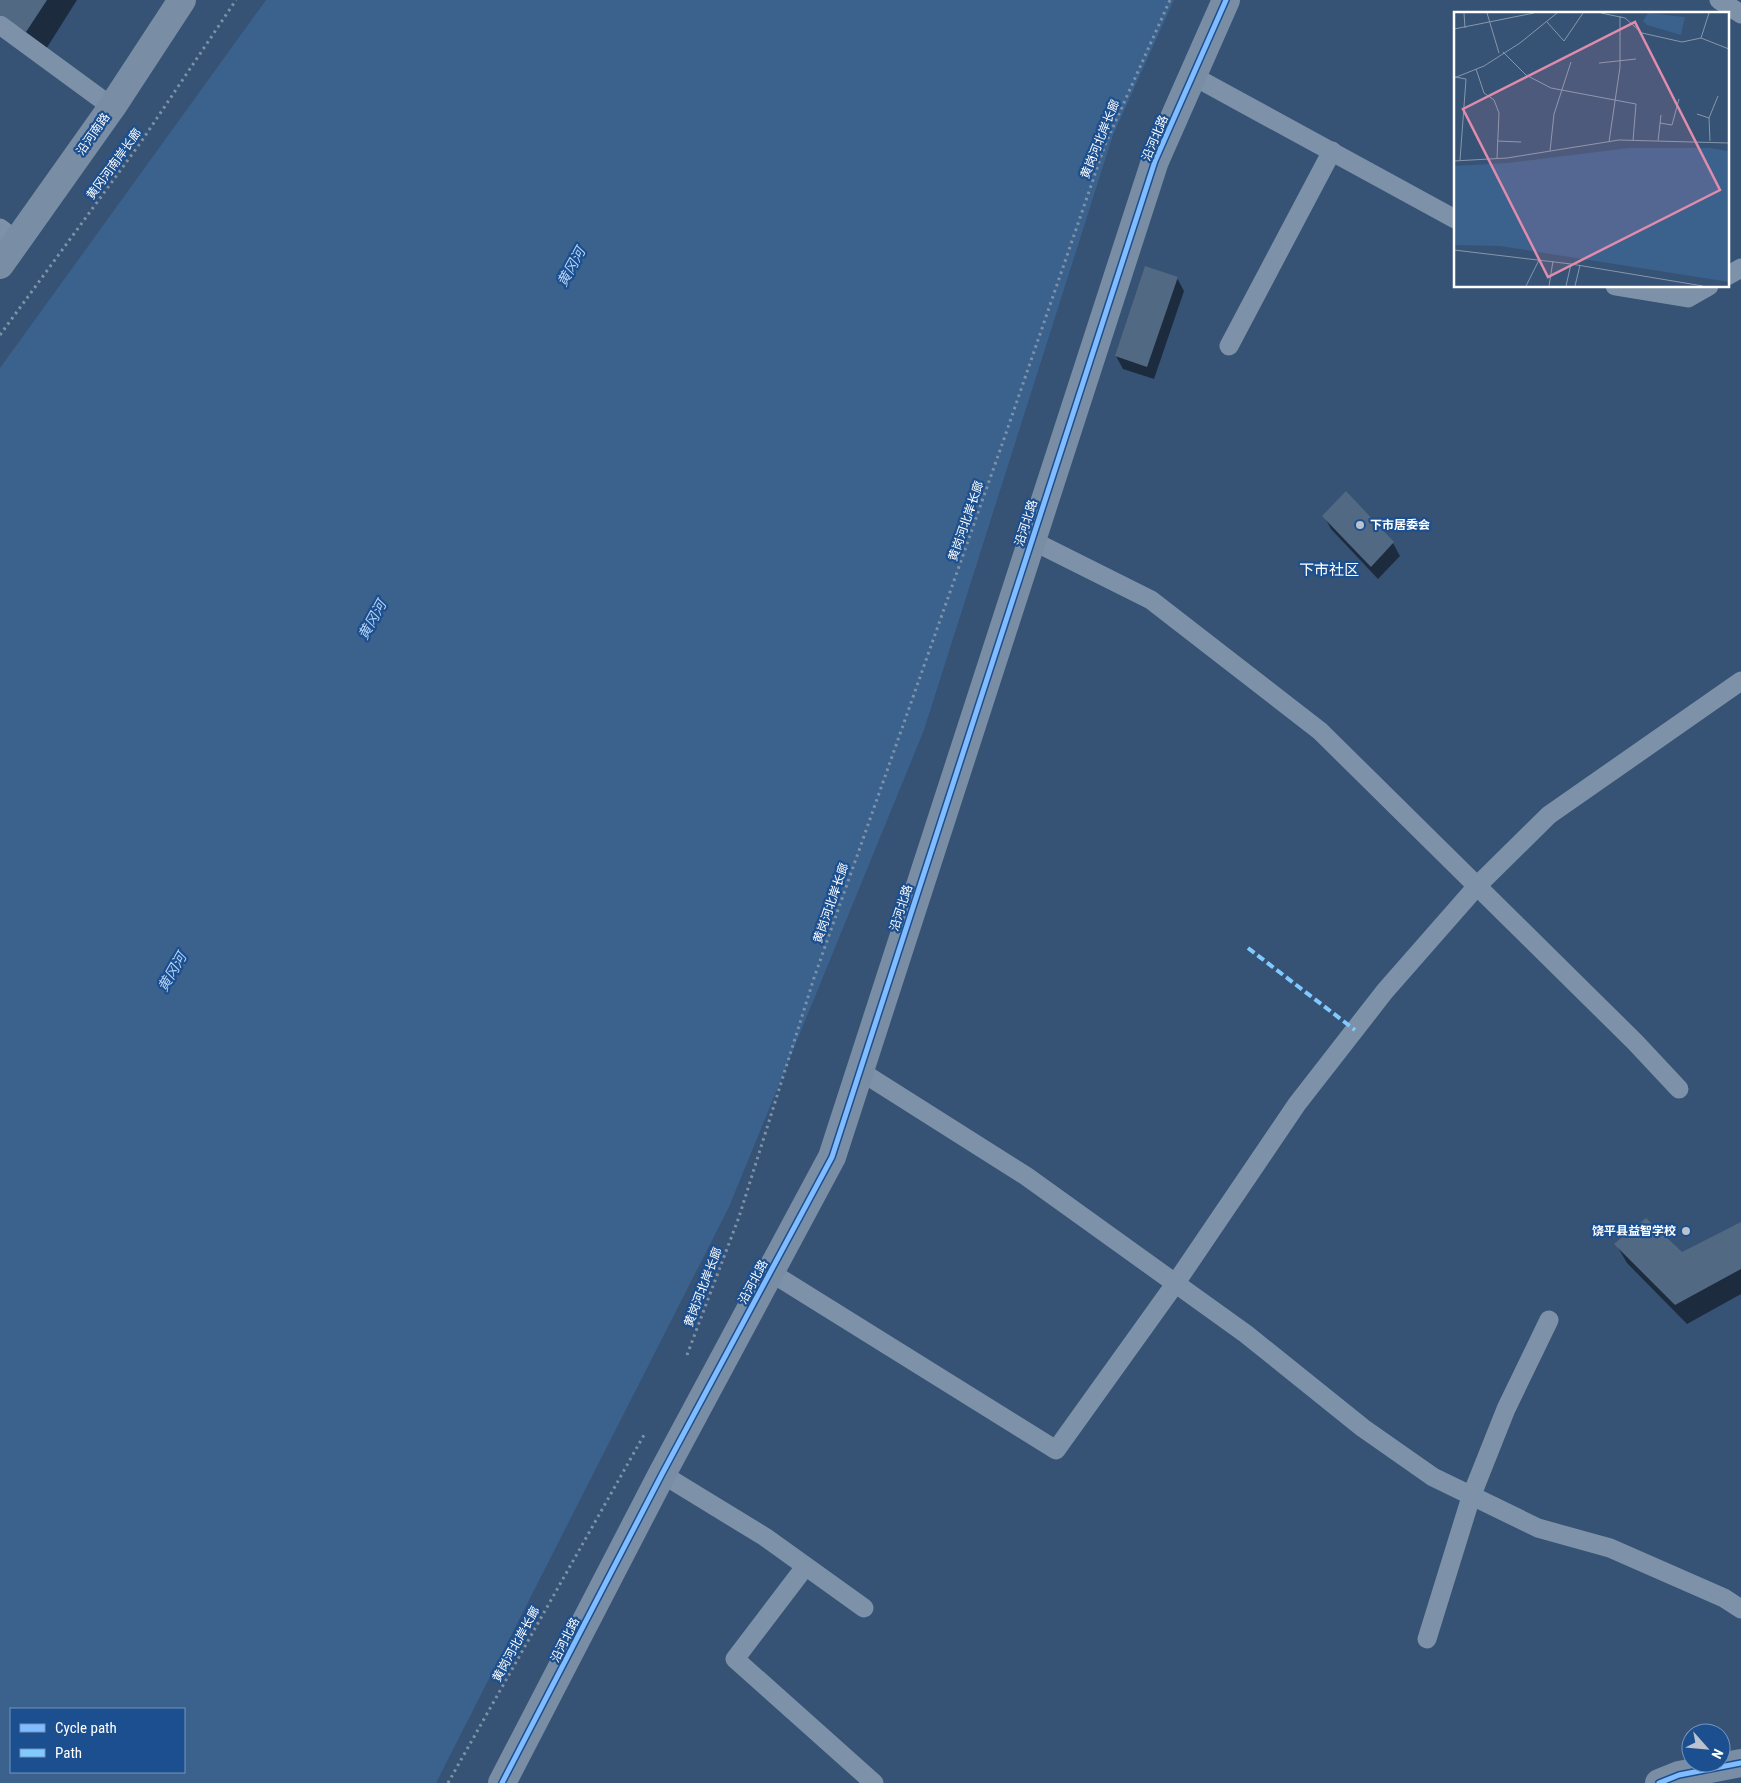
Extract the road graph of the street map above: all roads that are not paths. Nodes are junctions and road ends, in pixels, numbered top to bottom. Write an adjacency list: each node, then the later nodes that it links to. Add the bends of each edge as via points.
1 (182, 0): 7 (street, 沿河南路)
2 (1226, 0): 6 (street, 沿河北路)
3 (1719, 0): 4 (lane)
4 (1741, 14)
5 (0, 25): 7 (lane)
6 (1193, 76): 8 (lane); 17 (street, 沿河北路, via 1155,161)
7 (112, 107): 10 (street, 沿河南路)
8 (1332, 151): 9 (lane); 16 (lane)
9 (1454, 218)
10 (9, 235): 11 (street, 沿河南路)
11 (0, 265)
12 (1741, 268): 13 (lane)
13 (1728, 275)
14 (1627, 288): 15 (lane, via 1688,298)
15 (1706, 288)
16 (1229, 346)
17 (1031, 540): 19 (lane, via 1151,600 1320,731); 20 (street, 沿河北路)
18 (1741, 681): 19 (lane, via 1549,815)
19 (1478, 885): 21 (lane); 23 (lane, via 1385,992 1297,1104)
20 (860, 1071): 22 (street, 沿河北路, via 832,1157); 23 (lane, via 1026,1176)
21 (1679, 1089)
22 (770, 1272): 23 (lane, via 1056,1450); 25 (street, 沿河北路)
23 (1175, 1284): 26 (lane, via 1246,1334 1363,1428 1433,1477)
24 (1549, 1320): 26 (lane, via 1506,1409)
25 (662, 1474): 27 (lane, via 765,1537); 32 (street, 沿河北路)
26 (1471, 1497): 29 (lane, via 1538,1528 1610,1548 1724,1598); 30 (lane)
27 (806, 1567): 28 (lane); 33 (lane, via 734,1659)
28 (864, 1608)
29 (1741, 1609)
30 (1427, 1639)
31 (1741, 1763): 34 (street, via 1679,1775)
32 (502, 1783)
33 (874, 1783)
34 (1659, 1783)

